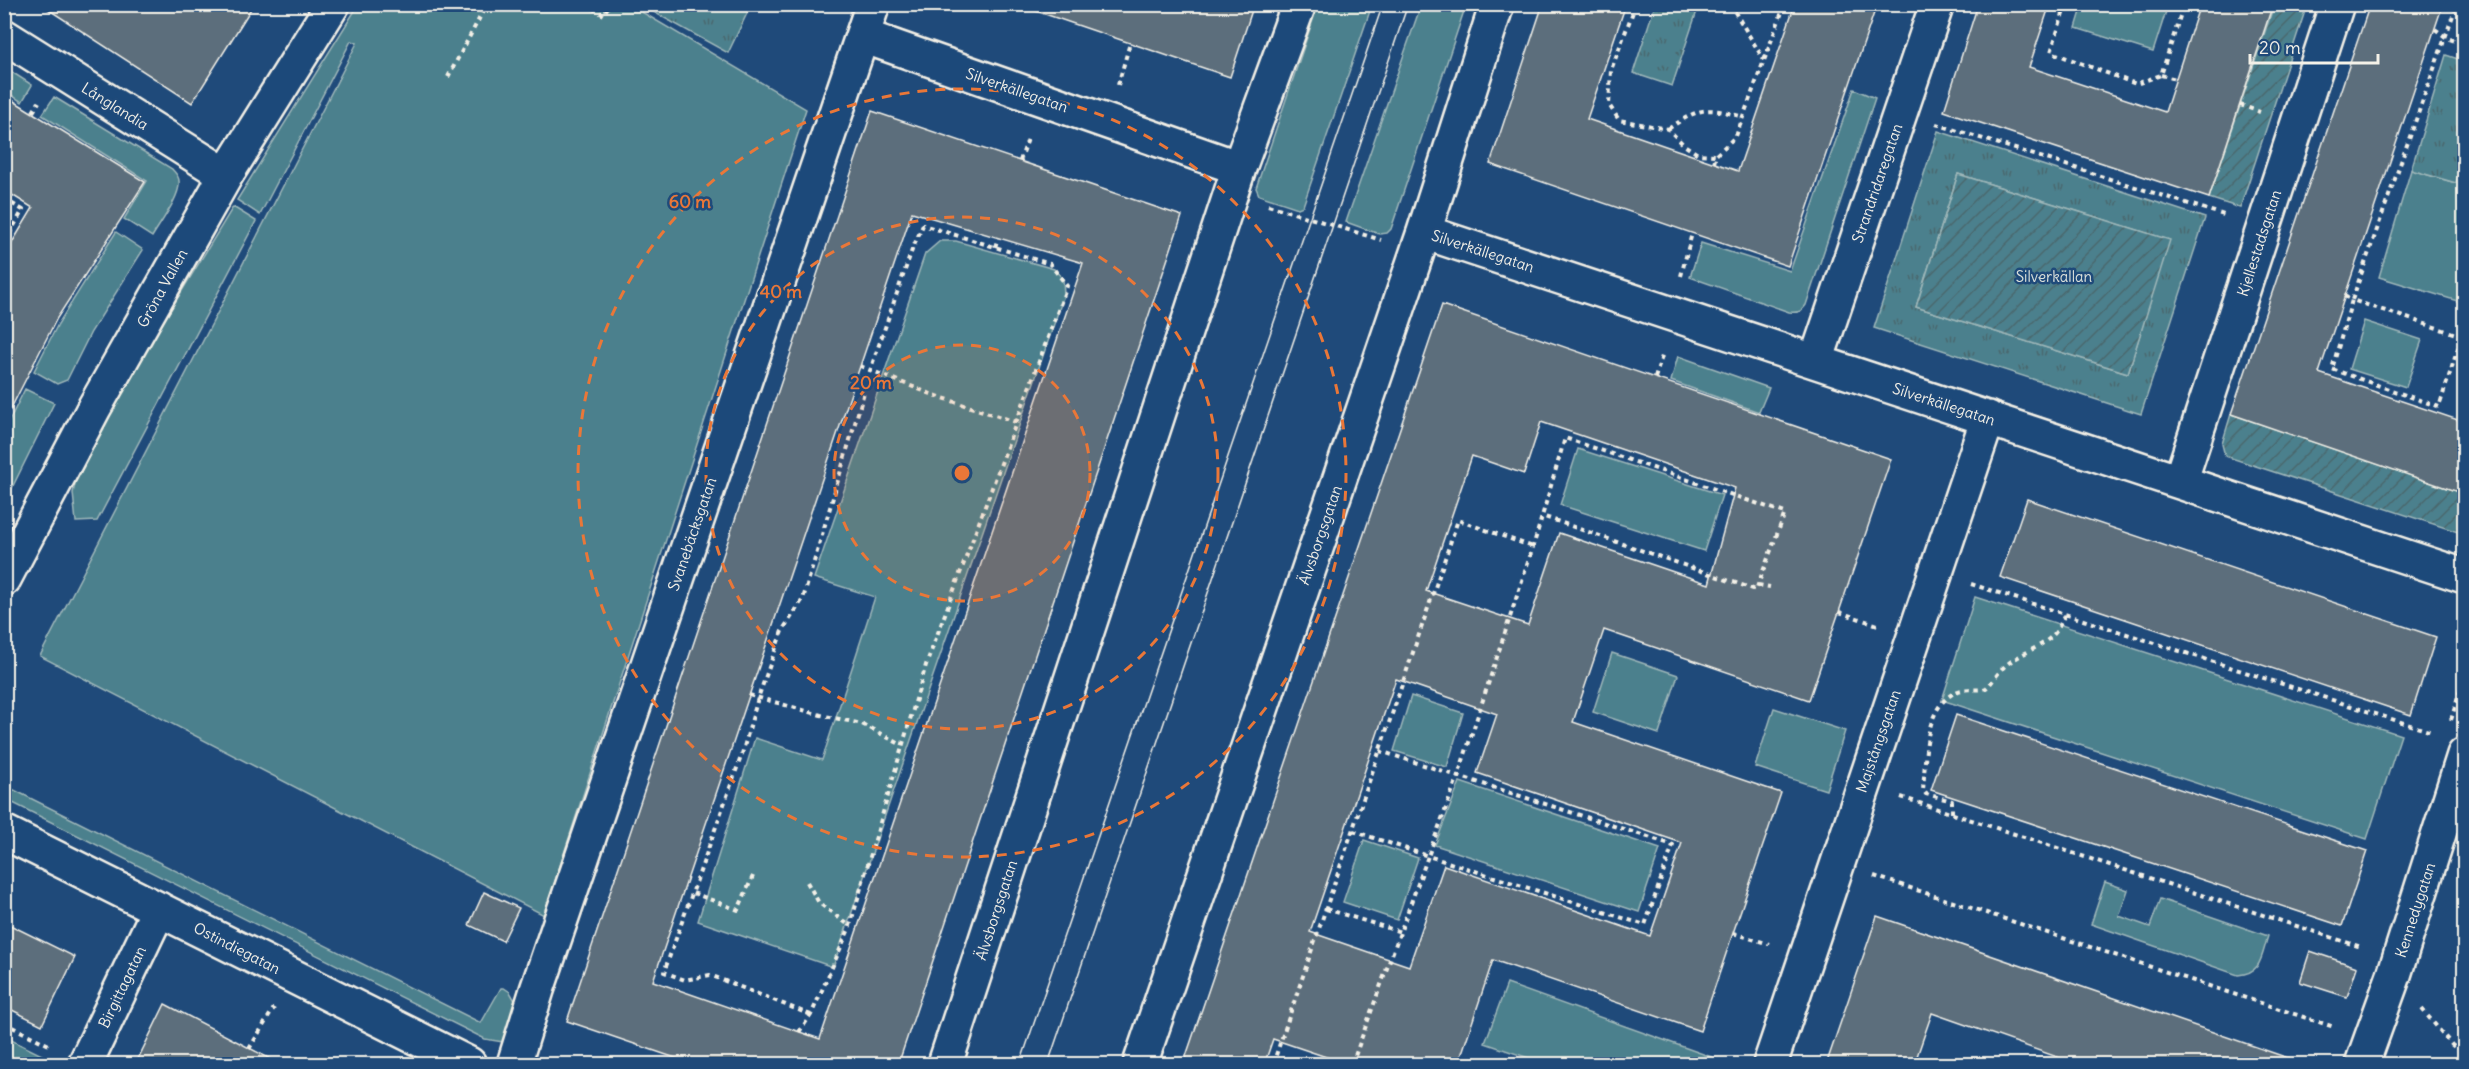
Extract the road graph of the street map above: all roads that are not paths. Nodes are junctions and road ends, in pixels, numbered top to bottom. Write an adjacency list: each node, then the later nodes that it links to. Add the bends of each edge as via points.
1 (333, 4): 9 (street, Gröna Vallen)
2 (873, 4): 8 (street, Svanebäcksgatan)
3 (1299, 4): 10 (street, Älvsborgsgatan)
4 (1497, 4): 11 (street, Älvsborgsgatan)
5 (1937, 4): 12 (street, Strandridaregatan)
6 (2337, 4): 14 (street, Kjellestadsgatan)
7 (4, 36): 9 (street, Långlandia)
8 (863, 36): 10 (street, Silverkällegatan); 22 (street, Svanebäcksgatan)
9 (226, 175): 16 (street, Gröna Vallen, via 94,408)
10 (1235, 181): 23 (street, Älvsborgsgatan)
11 (1420, 242): 12 (street, Silverkällegatan); 24 (street, Älvsborgsgatan)
12 (1816, 361): 13 (street, Silverkällegatan)
13 (1988, 418): 14 (street, Silverkällegatan); 25 (street, Majstångsgatan)
14 (2180, 482): 15 (street, Silverkällegatan)
15 (2464, 576)
16 (4, 579)
17 (2464, 755): 26 (street, Kennedygatan)
18 (4, 832): 19 (street, Ostindiegatan)
19 (159, 909): 20 (street, Birgittagatan); 21 (street, Ostindiegatan)
20 (85, 1065)
21 (469, 1065)
22 (513, 1065)
23 (945, 1065)
24 (1140, 1065)
25 (1770, 1065)
26 (2362, 1065)

